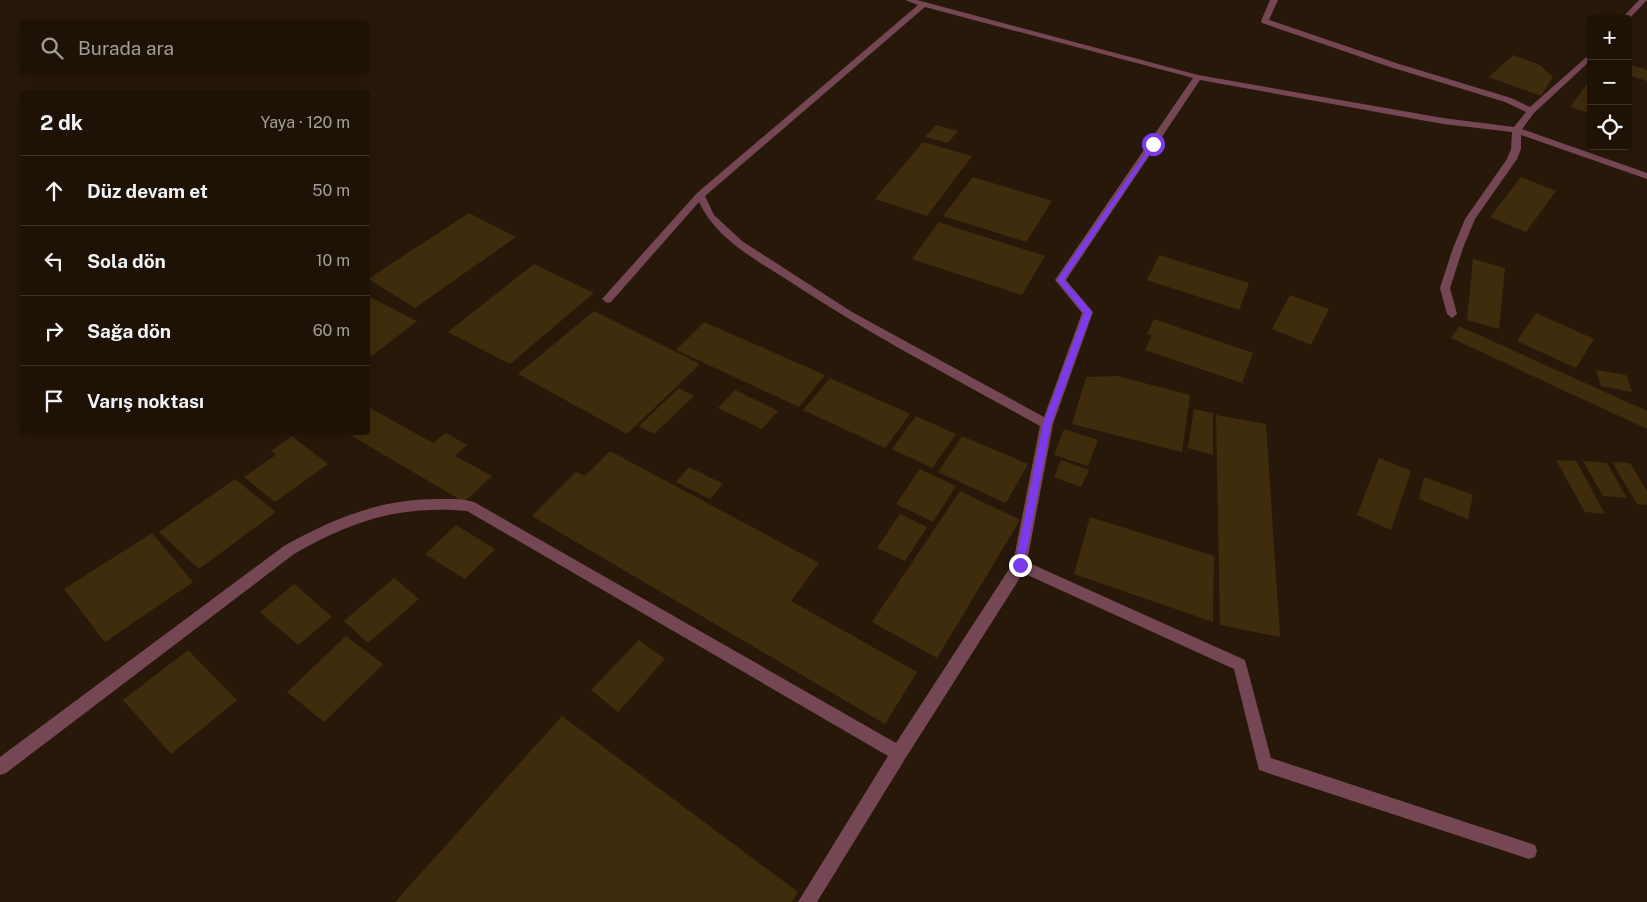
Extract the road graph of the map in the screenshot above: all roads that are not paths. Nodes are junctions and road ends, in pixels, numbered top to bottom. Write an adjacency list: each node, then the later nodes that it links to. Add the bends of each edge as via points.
1 (909, 0): 4 (street)
2 (1274, 0): 8 (street, via 1265,21 1508,100)
3 (1643, 0): 5 (street)
4 (923, 4): 7 (street); 11 (street)
5 (1629, 15)
6 (1587, 59): 8 (street)
7 (1198, 76): 9 (street, via 1443,121); 14 (street, via 1060,280 1088,312)
8 (1531, 112): 9 (street)
9 (1516, 130): 10 (street); 13 (street, via 1516,149 1512,159 1470,219 1458,248 1445,288)
10 (1647, 176)
11 (700, 195): 12 (street); 14 (street, via 710,216 738,243 848,315)
12 (607, 299)
13 (1452, 314)
14 (1047, 424): 15 (street)
15 (1020, 565): 16 (street); 18 (street, via 1240,665 1265,764)
16 (899, 753): 17 (street, via 469,506 418,503 362,514 289,550); 19 (street)
17 (0, 767)
18 (1529, 851)
19 (807, 902)

